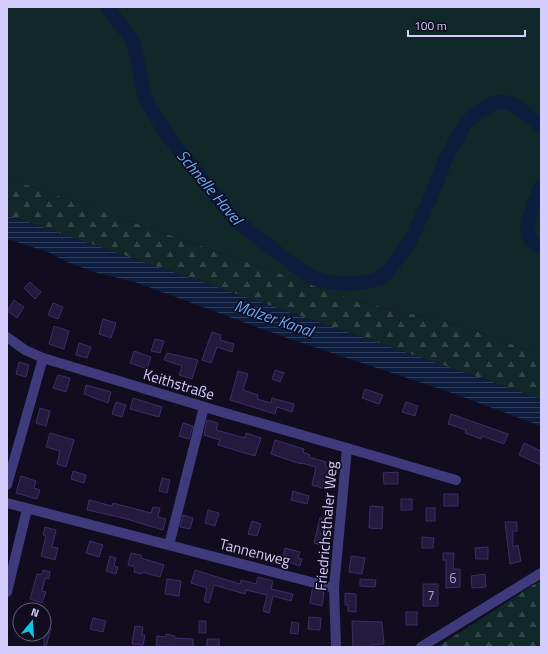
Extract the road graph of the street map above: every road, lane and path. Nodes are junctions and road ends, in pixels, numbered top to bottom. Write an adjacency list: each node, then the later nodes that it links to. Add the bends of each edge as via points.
1 (7, 337): 2 (street, Keithstraße, via 25,350)
2 (43, 358): 3 (street, Keithstraße); 6 (street)
3 (204, 407): 4 (street, Keithstraße); 9 (street)
4 (347, 448): 5 (street, Friedrichsthaler Weg); 11 (street, Friedrichsthaler Weg)
5 (456, 480)
6 (7, 485)
7 (7, 503): 8 (street, Tannenweg)
8 (27, 509): 9 (street, Tannenweg); 12 (street)
9 (168, 545): 11 (street, Tannenweg)
10 (541, 573): 14 (street)
11 (334, 588): 13 (street, Friedrichsthaler Weg)
12 (7, 592)
13 (336, 647)
14 (421, 647)

